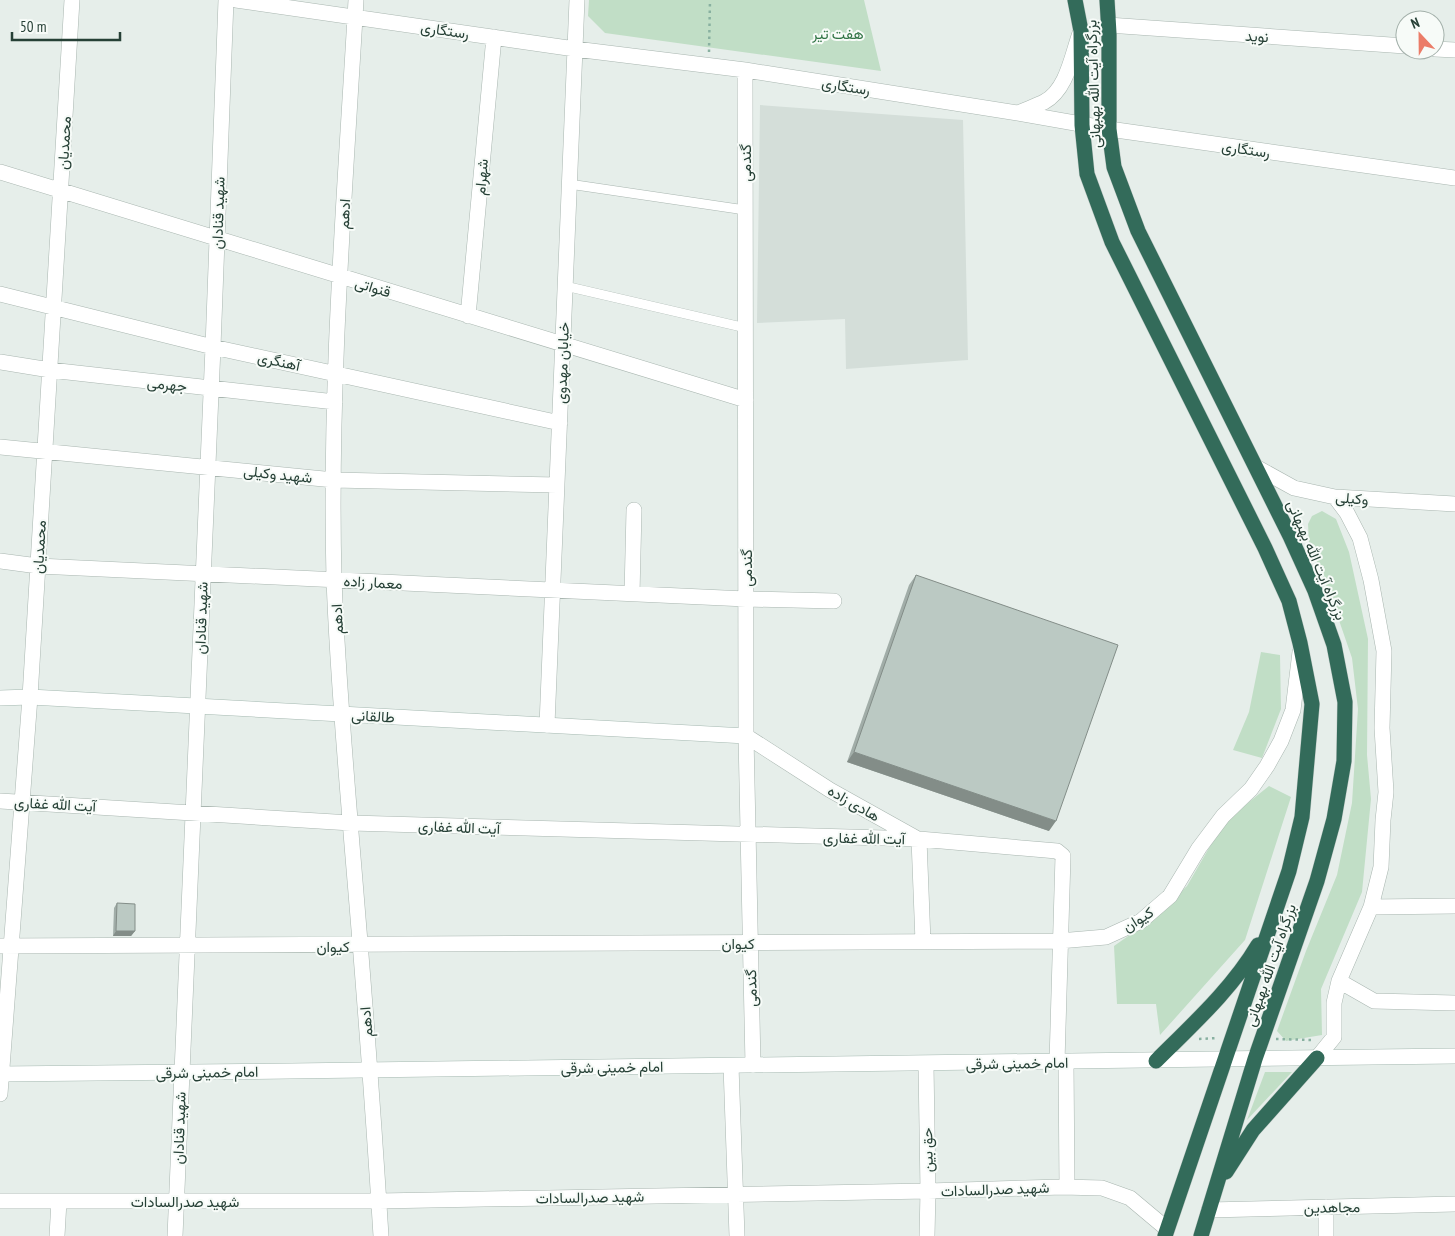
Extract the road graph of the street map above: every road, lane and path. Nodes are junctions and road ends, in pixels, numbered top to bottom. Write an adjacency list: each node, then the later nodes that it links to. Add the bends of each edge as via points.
1 (72, 0): 23 (street, محمدیان)
2 (226, 0): 26 (street, شهید قنادان)
3 (236, 0): 9 (street, رستگاری)
4 (356, 0): 9 (street, ادهم)
5 (577, 0): 14 (street, خیابان مهدوی)
6 (710, 0): 15 (path)
7 (1075, 0): 11 (highway, بزرگراه آیت الله بهبهانی)
8 (1107, 0): 10 (highway, بزرگراه آیت الله بهبهانی)
9 (355, 17): 12 (street, رستگاری); 28 (street, ادهم)
10 (1108, 25): 13 (street, نوید); 19 (highway, بزرگراه آیت الله بهبهانی)
11 (1081, 31): 17 (street, via 1058,91 1046,102); 18 (highway, بزرگراه آیت الله بهبهانی)
12 (494, 37): 14 (street, رستگاری); 32 (street, شهرام)
13 (1395, 45)
14 (575, 49): 15 (street, رستگاری); 22 (street, خیابان مهدوی)
15 (709, 66): 16 (street, رستگاری)
16 (745, 70): 17 (street, رستگاری); 24 (street, گندمی)
17 (1018, 113): 18 (street, رستگاری)
18 (1082, 125): 19 (street, رستگاری); 27 (highway, بزرگراه آیت الله بهبهانی, via 1087,174)
19 (1109, 129): 21 (street, رستگاری); 25 (highway, بزرگراه آیت الله بهبهانی, via 1114,167)
20 (0, 172): 23 (street, قنواتی)
21 (1455, 178)
22 (569, 184): 24 (lane); 29 (street, خیابان مهدوی)
23 (61, 191): 26 (street, قنواتی); 31 (street, محمدیان)
24 (746, 210): 33 (street, گندمی)
25 (1138, 231): 27 (highway); 46 (highway, بزرگراه آیت الله بهبهانی)
26 (217, 239): 28 (street, قنواتی); 35 (street, شهید قنادان)
27 (1112, 242): 60 (highway, بزرگراه آیت الله بهبهانی, via 1265,548 1289,602)
28 (341, 276): 32 (street, قنواتی); 38 (street, ادهم)
29 (565, 286): 33 (lane); 34 (street, خیابان مهدوی)
30 (0, 294): 31 (street, آهنگری)
31 (54, 307): 35 (street, آهنگری); 37 (street, محمدیان)
32 (468, 316): 34 (street, قنواتی)
33 (746, 328): 40 (street, گندمی)
34 (563, 344): 40 (street, قنواتی); 42 (street, خیابان مهدوی)
35 (213, 347): 38 (street, آهنگری); 39 (street, شهید قنادان)
36 (0, 362): 37 (street, جهرمی)
37 (50, 370): 39 (street, جهرمی); 44 (street, محمدیان)
38 (335, 373): 41 (street, ادهم); 42 (street, آهنگری)
39 (211, 388): 41 (street, جهرمی); 45 (street, شهید قنادان)
40 (746, 400): 58 (street, گندمی)
41 (335, 402): 47 (street, ادهم)
42 (560, 423): 48 (street, خیابان مهدوی)
43 (0, 447): 44 (street, شهید وکیلی)
44 (45, 451): 45 (street, شهید وکیلی); 53 (street, محمدیان)
45 (208, 467): 47 (street, شهید وکیلی); 54 (street, شهید قنادان)
46 (1256, 468): 49 (street, وکیلی, via 1294,488); 86 (highway, بزرگراه آیت الله بهبهانی, via 1315,591 1334,645 1345,702 1344,761 1334,819 1317,882)
47 (334, 480): 48 (street, شهید وکیلی); 55 (street, ادهم)
48 (557, 485): 56 (street, خیابان مهدوی)
49 (1335, 497): 50 (street, وکیلی); 74 (street, via 1360,538 1384,651 1382,728 1386,792 1381,867)
50 (1455, 504)
51 (634, 510): 57 (street)
52 (0, 561): 53 (street, معمار زاده)
53 (38, 566): 54 (street, معمار زاده); 61 (street, محمدیان)
54 (203, 574): 55 (street, معمار زاده); 63 (street, شهید قنادان)
55 (334, 580): 56 (street, معمار زاده); 64 (street, ادهم)
56 (553, 590): 57 (street, معمار زاده); 65 (street, خیابان مهدوی)
57 (632, 594): 58 (street, معمار زاده)
58 (746, 599): 59 (street, معمار زاده); 66 (street, گندمی)
59 (834, 601)
60 (1300, 643): 75 (highway, بزرگراه آیت الله بهبهانی, via 1312,704 1308,762 1302,817); 76 (street, کیوان, via 1293,710 1281,741 1251,788 1223,816 1199,848 1170,896 1141,921 1106,937)
61 (30, 697): 62 (street, طالقانی); 63 (street, طالقانی); 68 (street, محمدیان)
62 (0, 698)
63 (198, 706): 64 (street, طالقانی); 69 (street, شهید قنادان)
64 (342, 714): 65 (street, طالقانی); 70 (street, ادهم)
65 (547, 725): 66 (street, طالقانی)
66 (746, 736): 71 (street, گندمی); 72 (street, هادی زاده, via 830,790)
67 (0, 801): 68 (street, آیت الله غفاری)
68 (22, 802): 69 (street, آیت الله غفاری); 81 (street, محمدیان)
69 (193, 813): 70 (street, آیت الله غفاری); 79 (street, شهید قنادان)
70 (350, 823): 71 (street, آیت الله غفاری); 80 (street, ادهم)
71 (748, 836): 72 (street, آیت الله غفاری); 78 (street, گندمی)
72 (919, 839): 76 (street, هادی زاده, via 1061,853); 77 (street)
73 (1455, 906): 74 (street)
74 (1371, 907): 82 (street)
75 (1273, 920): 87 (highway, via 1251,957 1224,991); 88 (highway, بزرگراه آیت الله بهبهانی)
76 (1059, 941): 77 (street, کیوان); 89 (street)
77 (923, 942): 78 (street, کیوان)
78 (750, 943): 80 (street, کیوان); 92 (street, گندمی)
79 (187, 946): 80 (street, کیوان); 81 (street, کیوان); 94 (street, شهید قنادان)
80 (360, 946): 93 (street, ادهم)
81 (6, 947): 95 (street, محمدیان)
82 (1339, 981): 83 (street, via 1374,1001); 85 (street, via 1334,1003 1334,1037)
83 (1455, 1003)
84 (1455, 1056): 85 (street)
85 (1317, 1058): 86 (street); 98 (highway, via 1253,1130)
86 (1255, 1059): 88 (street, امام خمینی شرقی); 98 (highway, بزرگراه آیت الله بهبهانی)
87 (1156, 1060): 88 (street, امام خمینی شرقی); 89 (street, امام خمینی شرقی)
88 (1225, 1060): 108 (highway, بزرگراه آیت الله بهبهانی)
89 (1062, 1062): 90 (street, امام خمینی شرقی); 97 (street)
90 (926, 1065): 92 (street, امام خمینی شرقی); 99 (street, حق بین)
91 (731, 1066): 92 (street, امام خمینی شرقی); 93 (street, امام خمینی شرقی); 100 (street)
92 (752, 1066)
93 (370, 1070): 94 (street, امام خمینی شرقی); 104 (street, ادهم)
94 (182, 1072): 95 (street, امام خمینی شرقی); 103 (street, شهید قنادان)
95 (1, 1074): 96 (street, محمدیان)
96 (0, 1094)
97 (1067, 1187): 99 (street, شهید صدرالسادات); 108 (street, شهید صدرالسادات, via 1102,1188 1130,1198)
98 (1216, 1188): 107 (highway, بزرگراه آیت الله بهبهانی)
99 (928, 1192): 100 (street, شهید صدرالسادات); 113 (street, حق بین)
100 (735, 1194): 104 (street, شهید صدرالسادات); 112 (street)
101 (0, 1201): 102 (street, شهید صدرالسادات)
102 (59, 1201): 103 (street, شهید صدرالسادات); 109 (street)
103 (176, 1201): 104 (street, شهید صدرالسادات); 110 (street, شهید قنادان)
104 (379, 1202): 111 (street, ادهم)
105 (1455, 1204): 106 (street, مجاهدین)
106 (1326, 1207): 107 (street, مجاهدین); 115 (street)
107 (1209, 1210): 114 (highway, بزرگراه آیت الله بهبهانی)
108 (1166, 1233)
109 (57, 1236)
110 (175, 1236)
111 (381, 1236)
112 (737, 1236)
113 (927, 1236)
114 (1201, 1236)
115 (1326, 1236)

